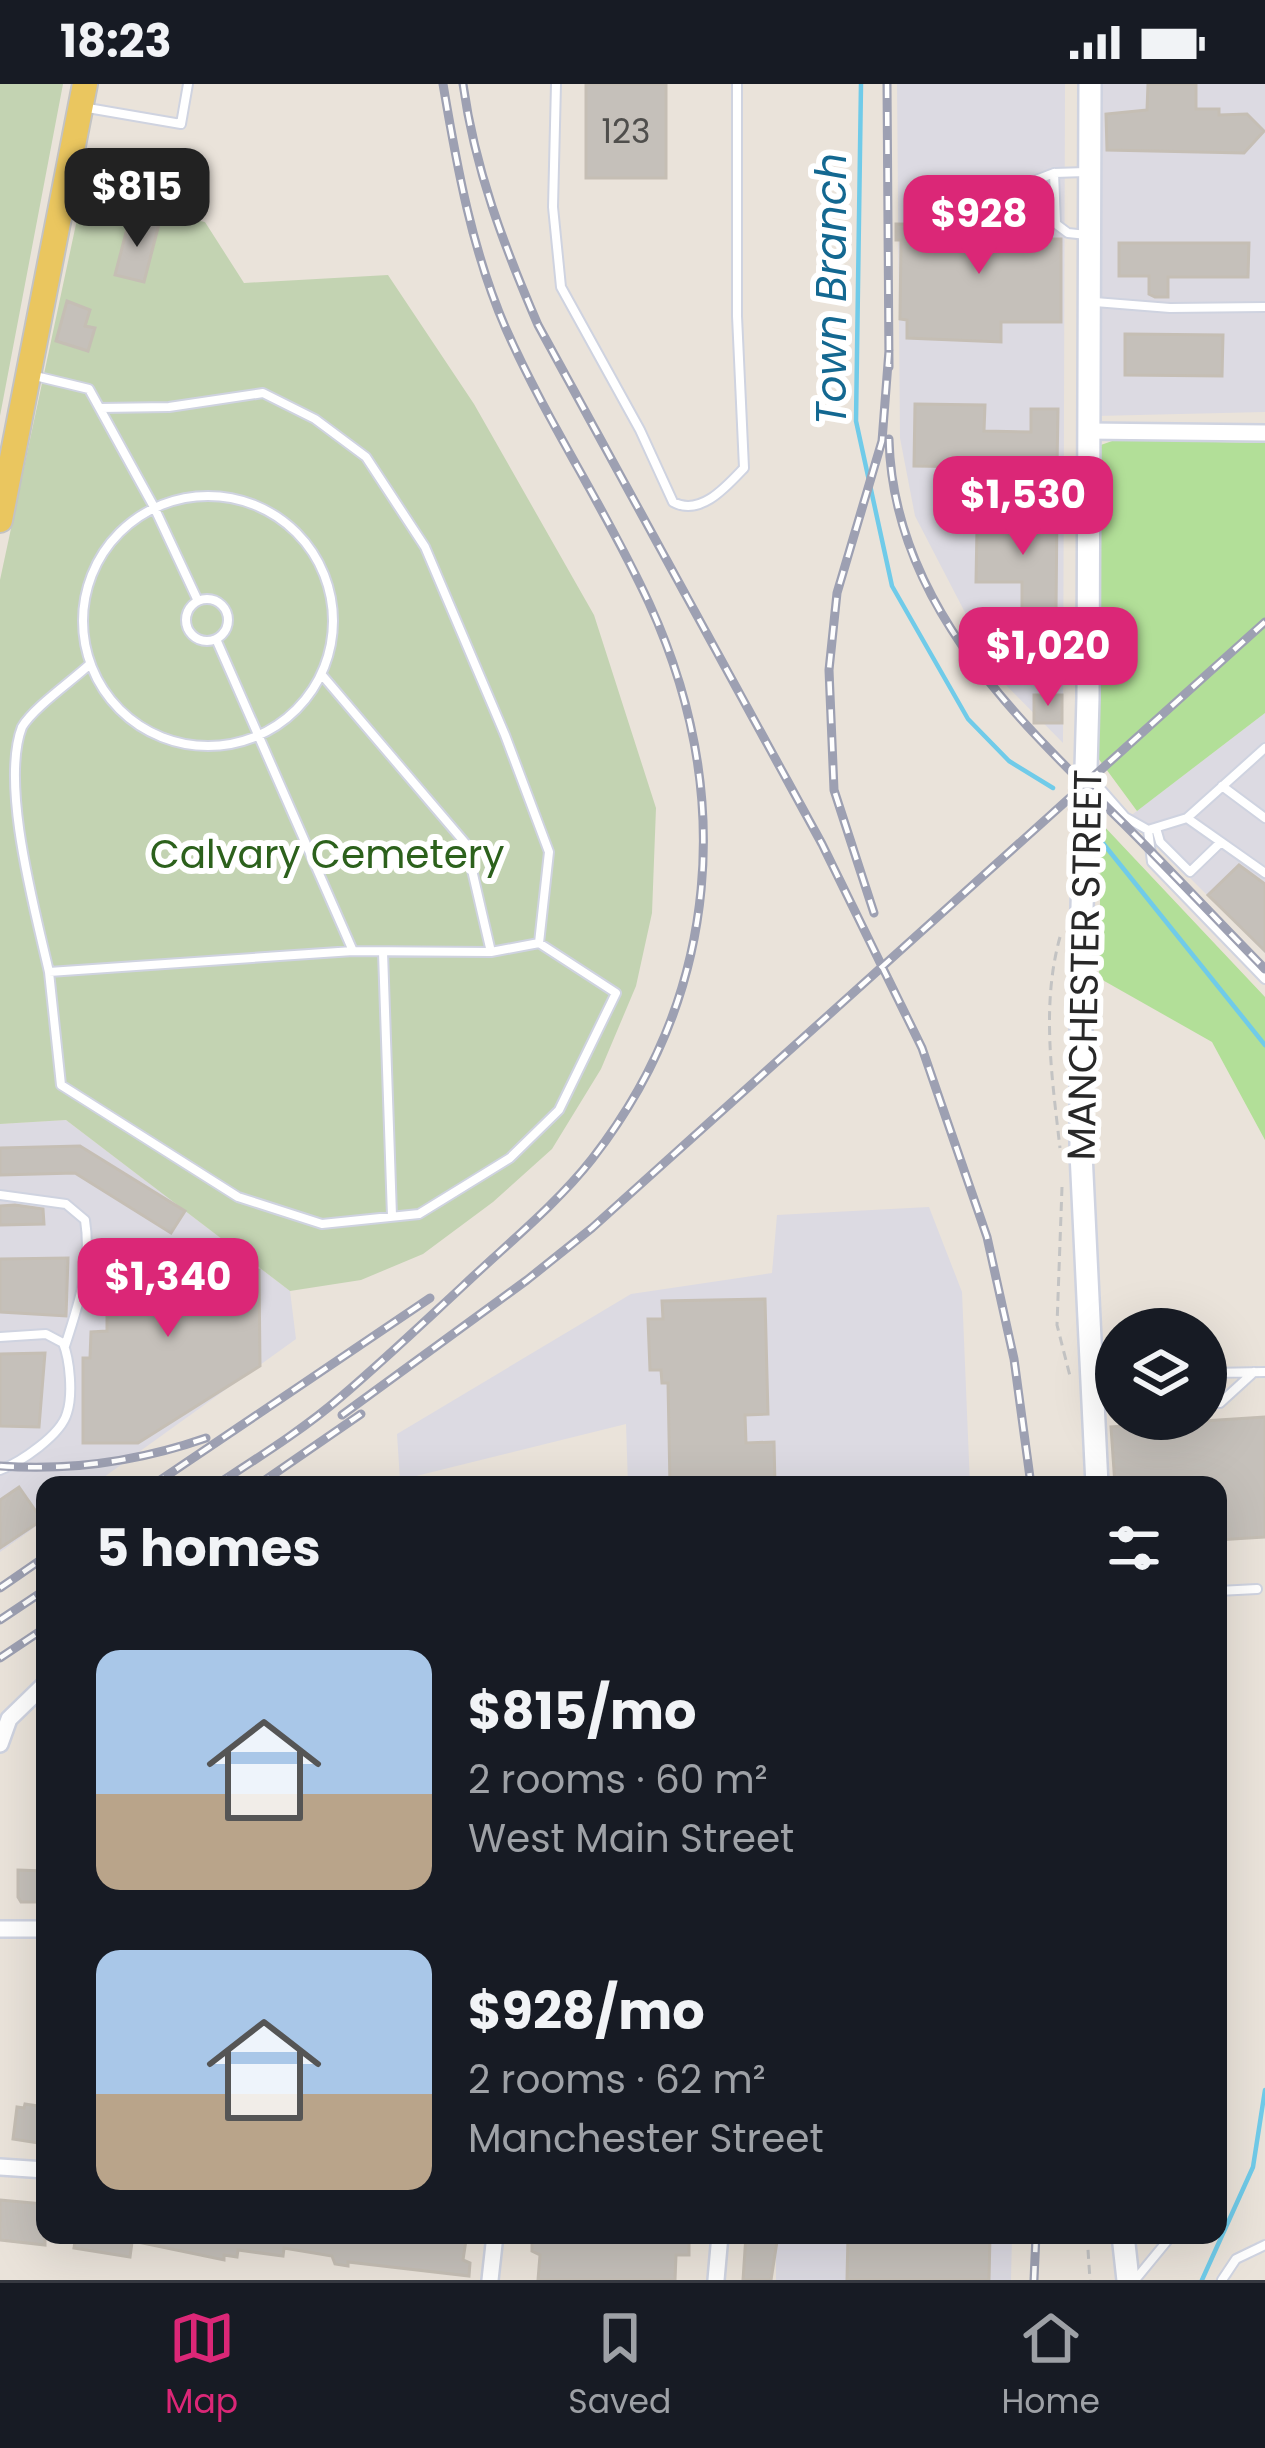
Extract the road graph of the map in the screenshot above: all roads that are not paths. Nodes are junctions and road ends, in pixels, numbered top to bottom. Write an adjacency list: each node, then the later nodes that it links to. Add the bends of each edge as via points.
1 (188, 84): 5 (lane, via 181,124)
2 (556, 84): 3 (lane, via 560,286 683,508 697,507 744,468)
3 (736, 84)
4 (1090, 84): 6 (main road, MANCHESTER STREET)
5 (83, 95): 12 (main road)
6 (1089, 172): 7 (lane); 9 (main road, MANCHESTER STREET)
7 (1054, 173): 8 (lane, via 1015,188); 9 (lane, via 1056,224)
8 (938, 183)
9 (1088, 235): 10 (main road, MANCHESTER STREET)
10 (1087, 301): 11 (lane); 14 (main road, MANCHESTER STREET)
11 (1265, 307)
12 (29, 375): 13 (lane, via 89,389); 17 (main road)
13 (100, 408): 16 (lane); 31 (lane, via 263,393 366,457 425,547 549,852)
14 (1087, 431): 15 (street); 24 (main road, MANCHESTER STREET)
15 (1265, 433)
16 (154, 507): 18 (lane); 20 (lane, via 100,556 86,590 82,628); 21 (lane, via 191,496 230,497 266,509 297,532 320,563 332,600 333,638)
17 (0, 520)
18 (198, 601): 19 (lane, via 226,611); 19 (lane, via 186,618 190,632)
19 (216, 639): 22 (lane)
20 (90, 664): 22 (lane, via 110,700 141,728 178,744 219,747); 35 (lane, via 23,726 13,755 9,801)
21 (322, 675): 22 (lane, via 285,722); 34 (lane, via 466,844)
22 (259, 737): 32 (lane)
23 (1265, 748): 25 (lane)
24 (1086, 771): 28 (lane, via 1125,817); 44 (main road, MANCHESTER STREET, via 1082,1153)
25 (1222, 786): 26 (lane); 27 (lane)
26 (1187, 818): 28 (lane); 29 (lane)
27 (1265, 818)
28 (1152, 829): 29 (lane, via 1190,872); 36 (lane, via 1152,862)
29 (1220, 843): 30 (lane)
30 (1265, 873)
31 (539, 943): 34 (lane); 38 (lane, via 616,992 559,1111 510,1158 419,1214)
32 (353, 952): 33 (lane); 35 (lane)
33 (383, 952): 34 (lane); 38 (lane)
34 (491, 952)
35 (50, 972): 38 (lane, via 61,1084 238,1197 322,1224)
36 (1265, 979)
37 (0, 1195): 40 (lane, via 66,1204 85,1220 84,1284)
38 (392, 1216)
39 (0, 1336): 40 (lane, via 46,1334)
40 (65, 1348): 47 (lane, via 68,1412 57,1430)
41 (1254, 1372): 42 (lane); 43 (lane); 46 (lane)
42 (1265, 1372)
43 (1227, 1373)
44 (1091, 1376): 45 (lane); 48 (main road, MANCHESTER STREET)
45 (1095, 1376)
46 (1227, 1397)
47 (0, 1470)
48 (1097, 1476)
49 (1257, 1589): 50 (lane)
50 (1227, 1591)
51 (36, 1693): 52 (street, via 9,1719)
52 (0, 1744)
53 (0, 1929): 54 (street)
54 (36, 1929)
55 (0, 2167): 56 (street)
56 (36, 2169)
57 (494, 2244): 62 (street)
58 (719, 2244): 63 (street)
59 (1125, 2244): 64 (main road)
60 (1164, 2244): 64 (lane)
61 (1265, 2245): 65 (lane, via 1235,2259)
62 (490, 2280)
63 (716, 2280)
64 (1131, 2280)
65 (1222, 2280)

